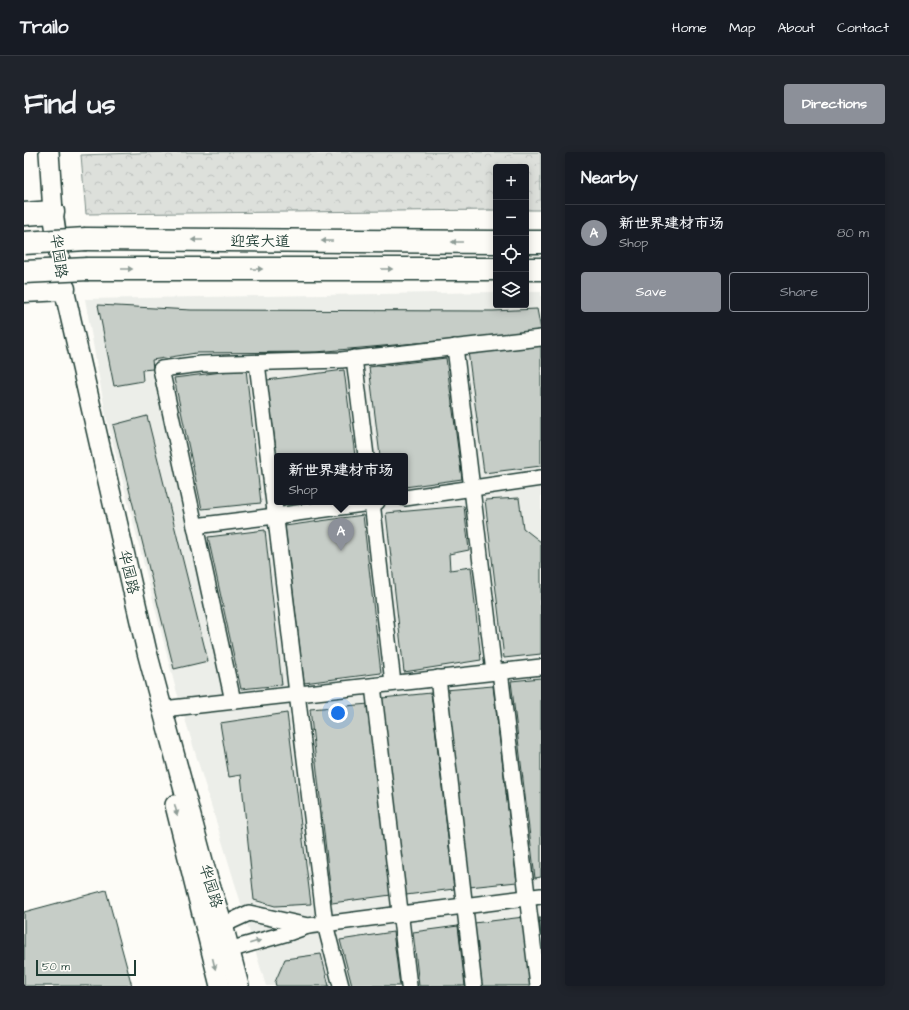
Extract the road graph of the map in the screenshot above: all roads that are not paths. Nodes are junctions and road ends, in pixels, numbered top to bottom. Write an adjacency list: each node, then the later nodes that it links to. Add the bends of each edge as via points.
1 (37, 152): 3 (main road, 华园路)
2 (49, 152): 3 (main road, 华园路)
3 (39, 213): 12 (main road, 华园路)
4 (493, 242): 7 (highway, 迎宾大道, one-way to 7, bridge, via 86,239)
5 (529, 242): 6 (highway)
6 (541, 242)
7 (24, 243)
8 (493, 269): 11 (highway, 迎宾大道, one-way to 8, bridge, via 88,269)
9 (529, 269): 10 (highway)
10 (541, 269)
11 (24, 272)
12 (58, 289): 13 (highway); 33 (main road, 华园路); 40 (main road, 华园路, one-way to 40, via 138,655)
13 (24, 291)
14 (541, 338): 15 (lane)
15 (455, 347): 16 (lane); 20 (lane)
16 (354, 358): 17 (lane); 18 (lane)
17 (256, 363): 24 (lane); 25 (lane, via 201,364 161,369)
18 (366, 453)
19 (541, 478): 20 (lane)
20 (472, 488): 21 (lane); 27 (lane)
21 (408, 498)
22 (353, 505): 24 (lane)
23 (374, 505): 29 (lane)
24 (274, 516): 25 (lane); 31 (lane)
25 (195, 526): 32 (lane)
26 (541, 667): 27 (lane)
27 (497, 672): 28 (lane); 34 (lane)
28 (438, 678): 29 (lane); 35 (lane)
29 (393, 683): 30 (lane)
30 (373, 686): 31 (lane); 36 (lane)
31 (296, 694): 32 (lane); 37 (lane)
32 (233, 701): 33 (lane)
33 (163, 709): 38 (main road, 华园路, via 207,876)
34 (534, 897): 35 (lane); 47 (lane)
35 (464, 906): 36 (lane); 46 (lane)
36 (401, 914): 37 (lane); 45 (lane)
37 (324, 924): 39 (lane); 44 (lane)
38 (223, 925): 39 (lane, via 249,913); 40 (lane); 41 (main road, 华园路)
39 (308, 926): 41 (lane, one-way to 39)
40 (207, 936): 41 (lane); 42 (main road, 华园路, one-way to 42)
41 (229, 950): 43 (main road, 华园路)
42 (220, 986)
43 (239, 986)
44 (341, 986)
45 (409, 986)
46 (474, 986)
47 (538, 986)

